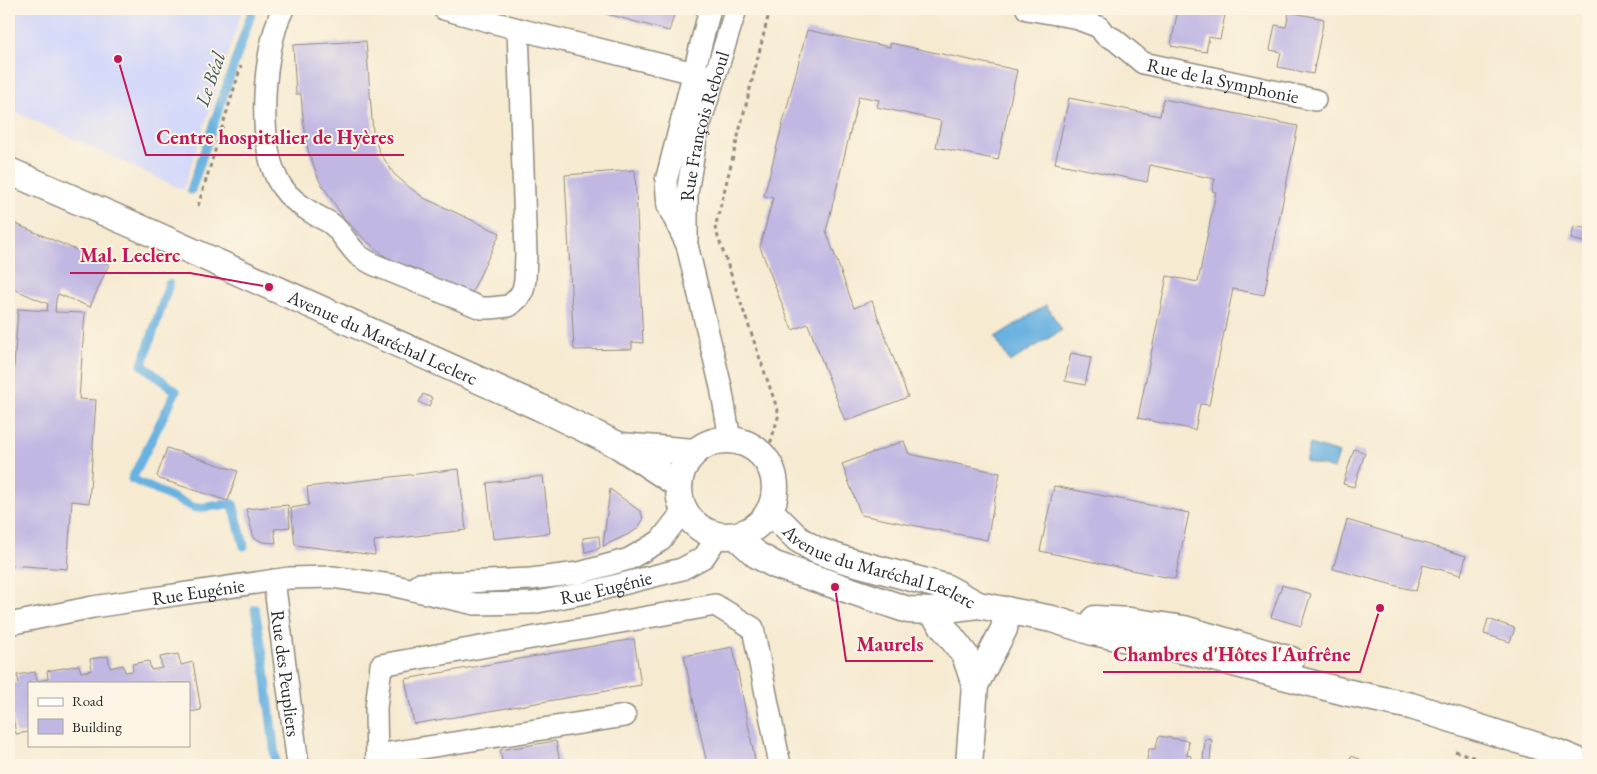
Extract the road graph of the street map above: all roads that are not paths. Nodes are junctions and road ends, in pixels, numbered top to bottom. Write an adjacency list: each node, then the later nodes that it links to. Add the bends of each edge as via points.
1 (283, 9): 6 (street, via 268,54 265,116 266,138 281,186 299,204 332,224 360,256 374,265 481,308 509,306 523,290 525,280)
2 (444, 9): 6 (street)
3 (710, 9): 7 (street, Rue François Reboul)
4 (736, 9): 7 (street, Rue François Reboul)
5 (1026, 9): 8 (street, Rue de la Symphonie, via 1073,17 1099,27 1143,63)
6 (518, 29): 7 (street)
7 (704, 76): 10 (street, Rue François Reboul, via 687,193 687,245 722,387)
8 (1315, 100)
9 (9, 171): 11 (street, Avenue du Maréchal Leclerc)
10 (730, 439): 12 (street, via 710,443); 15 (street, via 756,448 773,470 776,484)
11 (618, 445): 12 (street, Avenue du Maréchal Leclerc); 13 (street, Avenue du Maréchal Leclerc)
12 (694, 452): 13 (street, via 680,474)
13 (679, 484): 14 (street)
14 (684, 510): 16 (street, via 698,527); 19 (street, Rue Eugénie, via 660,541 652,546 630,559 578,573 531,579)
15 (770, 512): 16 (street, via 749,531); 17 (street, Avenue du Maréchal Leclerc, via 798,539 816,550)
16 (727, 536): 19 (street, Rue Eugénie, via 704,557 682,569 532,603 475,604); 21 (street, Avenue du Maréchal Leclerc, via 775,566)
17 (914, 579): 20 (street, Avenue du Maréchal Leclerc, via 945,587); 21 (street)
18 (274, 580): 19 (street, Rue Eugénie, via 332,577); 23 (street, Rue Eugénie, via 93,607); 28 (street, Rue des Peupliers)
19 (391, 586)
20 (978, 605): 21 (street, Avenue du Maréchal Leclerc); 22 (street); 24 (street, via 964,628)
21 (920, 610): 24 (street)
22 (1007, 610): 25 (street, via 1004,629); 31 (street, via 1411,706)
23 (9, 624)
24 (965, 655): 25 (street)
25 (975, 685): 30 (street)
26 (625, 716): 27 (street)
27 (377, 760): 29 (street, via 376,708 381,665 715,605 753,628)
28 (298, 765)
29 (780, 765)
30 (969, 765)
31 (1588, 765)

